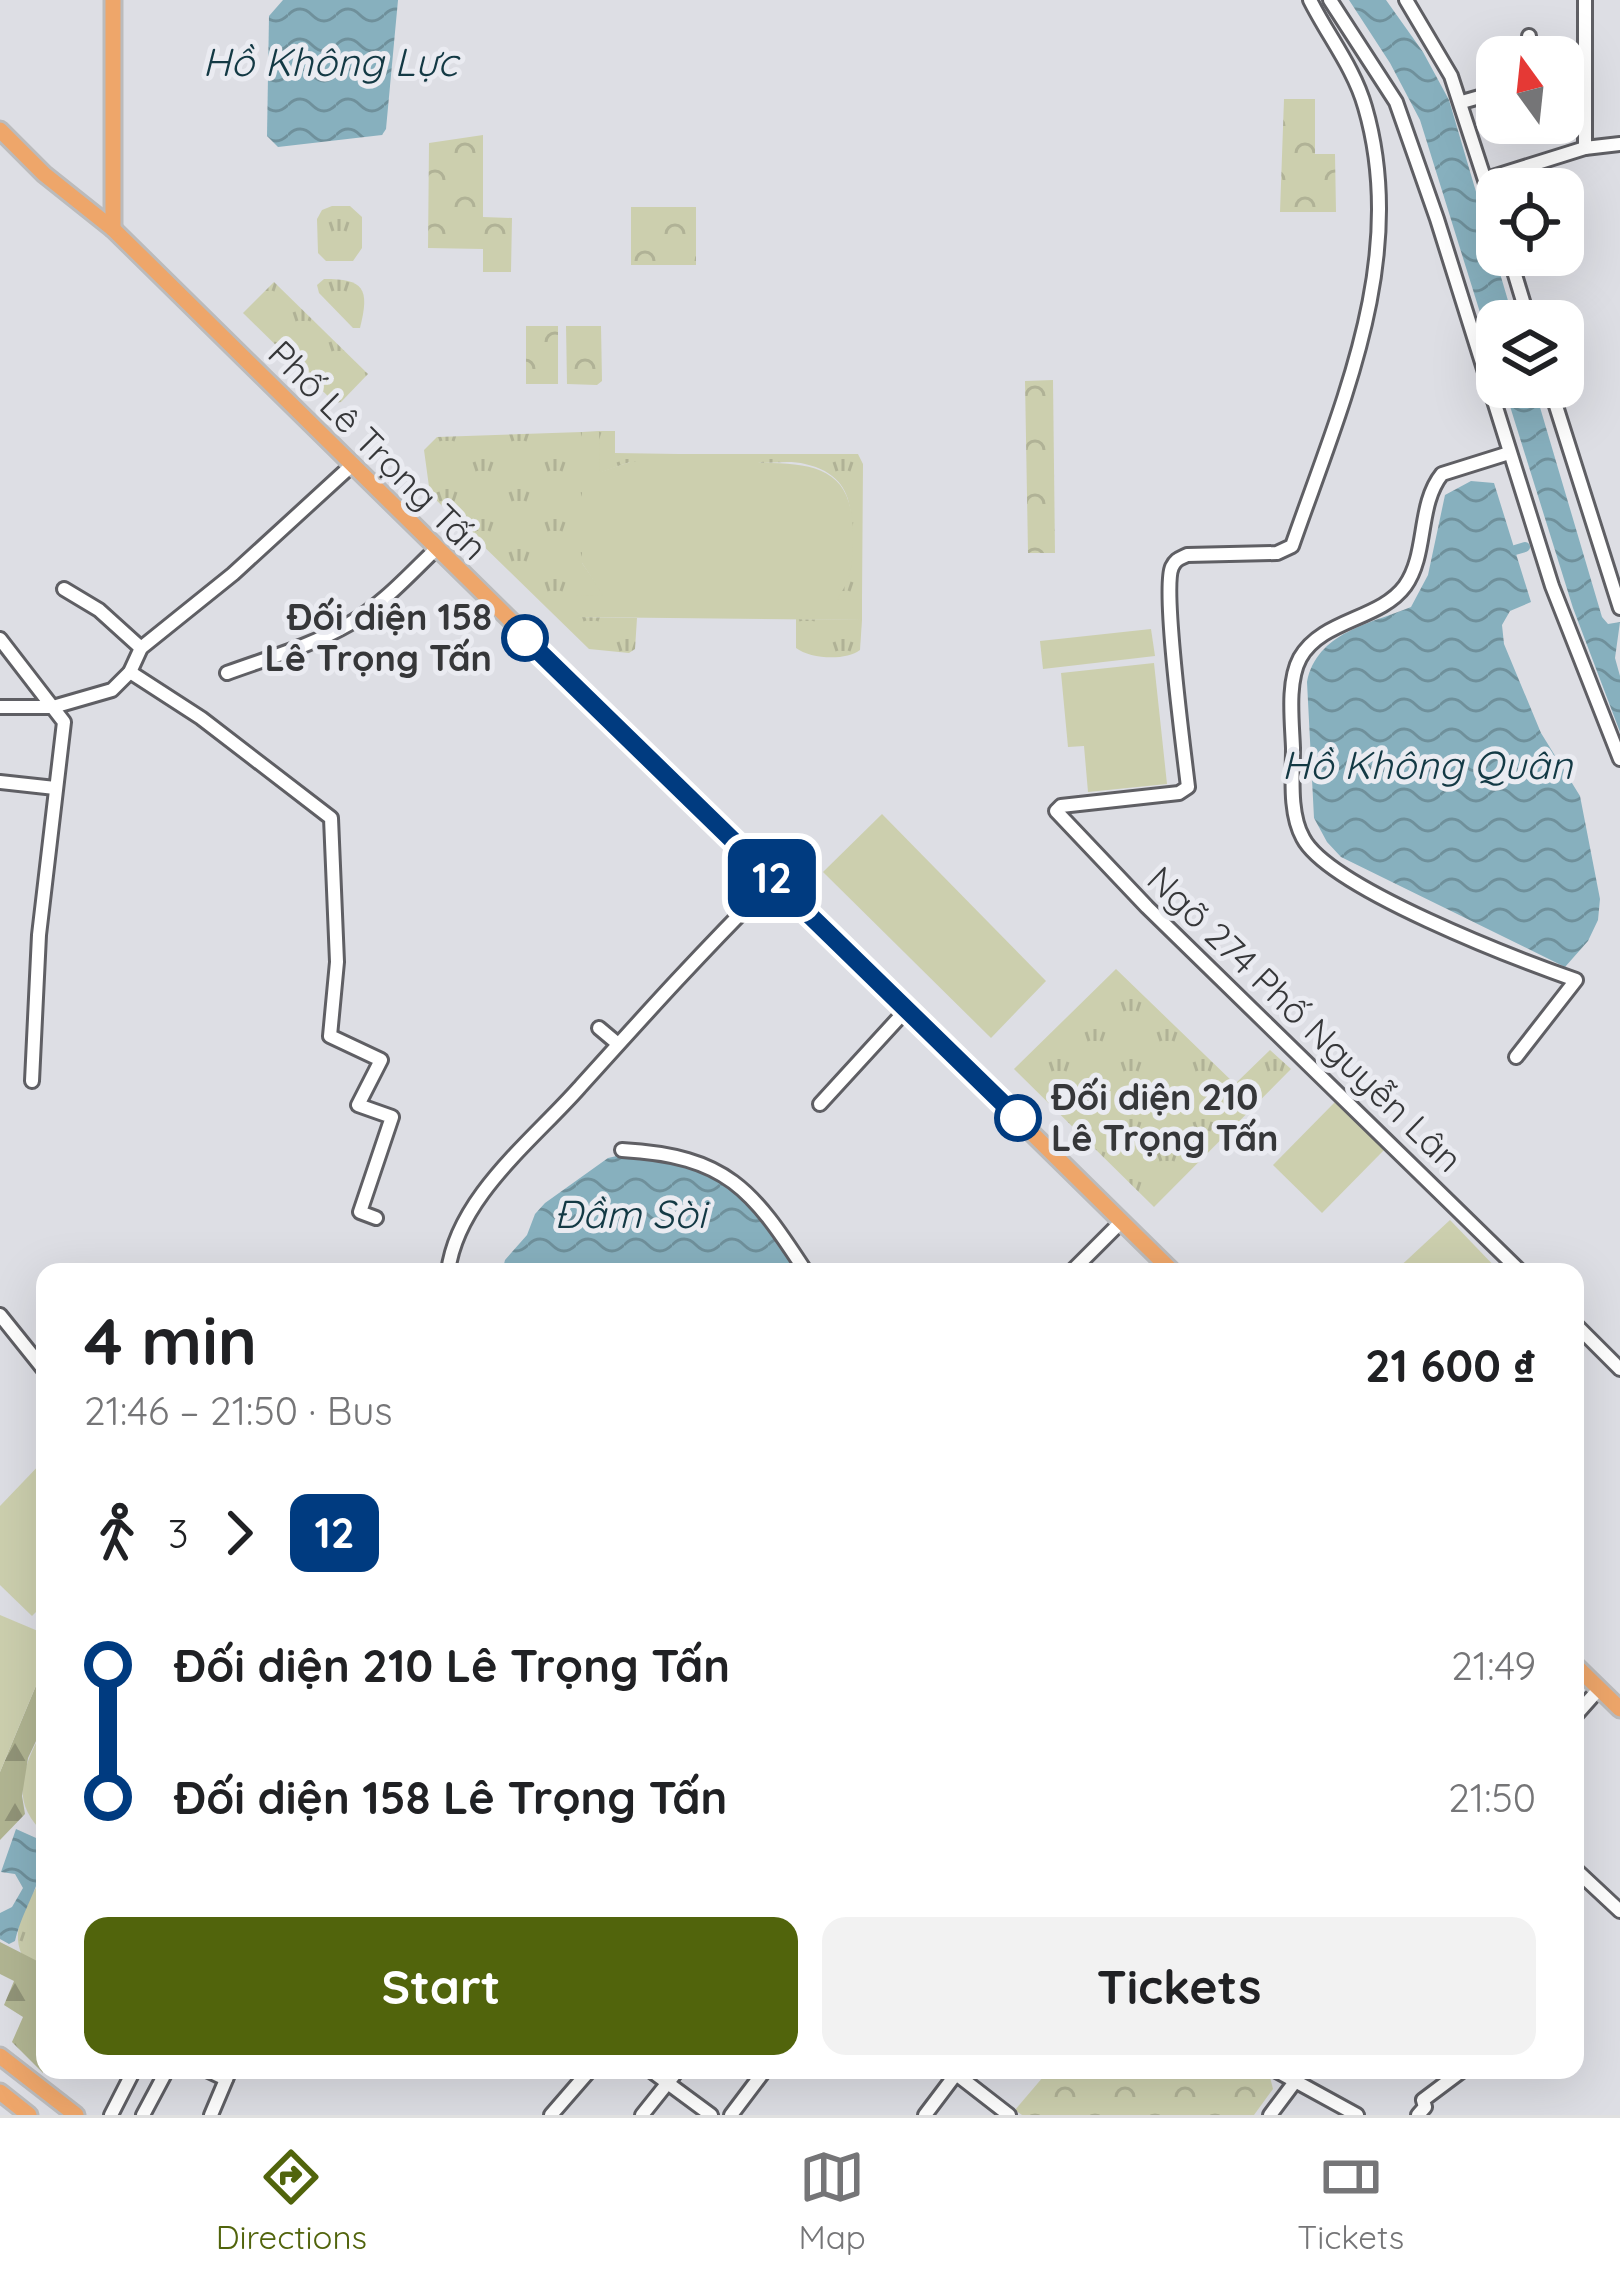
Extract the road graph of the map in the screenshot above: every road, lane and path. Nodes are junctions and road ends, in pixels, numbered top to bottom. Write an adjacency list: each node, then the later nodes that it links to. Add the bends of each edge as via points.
1 (113, 0): 15 (main road)
2 (1310, 0): 45 (street, Ngõ 274 Phố Nguyễn Lân, via 1353,74 1377,154 1381,241 1359,350 1292,546 1187,555 1170,570 1188,787 1056,812)
3 (1330, 0): 17 (street, via 1396,102)
4 (1406, 0): 8 (street)
5 (1585, 0): 6 (street)
6 (1584, 42)
7 (1476, 98): 8 (street)
8 (1462, 102): 13 (street)
9 (1584, 116): 12 (street)
10 (0, 130): 15 (main road, Phố Lê Trọng Tấn)
11 (1620, 145): 12 (street)
12 (1585, 148): 14 (street)
13 (1483, 168)
14 (1521, 168)
15 (112, 229): 18 (main road, Phố Lê Trọng Tấn)
16 (1557, 408): 21 (street)
17 (1509, 453): 28 (street); 35 (street, via 1442,474 1408,582 1318,638 1297,662 1293,705 1296,818 1302,838 1334,871 1576,980)
18 (351, 466): 19 (main road, Phố Lê Trọng Tấn); 23 (street)
19 (435, 550): 25 (street, via 352,623); 31 (main road, Phố Lê Trọng Tấn)
20 (64, 589): 23 (street)
21 (1620, 607)
22 (0, 638): 27 (street)
23 (141, 648): 24 (street)
24 (130, 672): 27 (street, via 112,690); 39 (street, via 331,818 337,977 330,1036 381,1060 358,1105 392,1117 360,1212)
25 (226, 674)
26 (0, 707): 27 (street)
27 (53, 707): 30 (street, via 64,722)
28 (1620, 759)
29 (0, 782): 30 (street)
30 (56, 788): 36 (street)
31 (774, 880): 32 (main road, Phố Lê Trọng Tấn); 34 (street)
32 (907, 1009): 37 (street); 40 (main road, Phố Lê Trọng Tấn)
33 (599, 1028): 34 (street)
34 (618, 1044): 41 (street, via 485,1191)
35 (1516, 1057)
36 (32, 1081)
37 (820, 1104)
38 (622, 1150): 42 (street, via 690,1160 738,1183)
39 (376, 1218)
40 (1121, 1221): 43 (street); 44 (main road, Phố Lê Trọng Tấn)
41 (449, 1263)
42 (800, 1263)
43 (1080, 1263)
44 (1164, 1263)
45 (1512, 1263)
46 (0, 1315): 48 (street)
47 (1584, 1333): 49 (street)
48 (36, 1360)
49 (1620, 1370)
50 (1584, 1674): 51 (main road)
51 (1600, 1689): 52 (street); 53 (main road)
52 (1584, 1706)
53 (1620, 1709)
54 (1584, 1878): 55 (street)
55 (1620, 1911)
56 (0, 2056): 72 (main road)
57 (129, 2079): 75 (street)
58 (162, 2079): 76 (street)
59 (226, 2079): 77 (street)
60 (582, 2079): 78 (street)
61 (662, 2079): 68 (street)
62 (671, 2079): 68 (street)
63 (758, 2079): 81 (street)
64 (951, 2079): 82 (street)
65 (966, 2079): 83 (street)
66 (1288, 2079): 69 (street)
67 (1451, 2079): 87 (street, via 1423,2100)
68 (668, 2083): 79 (street); 80 (street)
69 (1294, 2083): 71 (street); 84 (street)
70 (0, 2092): 73 (main road)
71 (1332, 2102): 85 (street); 86 (street)
72 (56, 2109): 74 (main road)
73 (29, 2115)
74 (76, 2115)
75 (111, 2115)
76 (143, 2115)
77 (211, 2115)
78 (550, 2115)
79 (642, 2115)
80 (711, 2115)
81 (730, 2115)
82 (926, 2115)
83 (1009, 2115)
84 (1270, 2115)
85 (1322, 2115)
86 (1357, 2115)
87 (1418, 2115)

